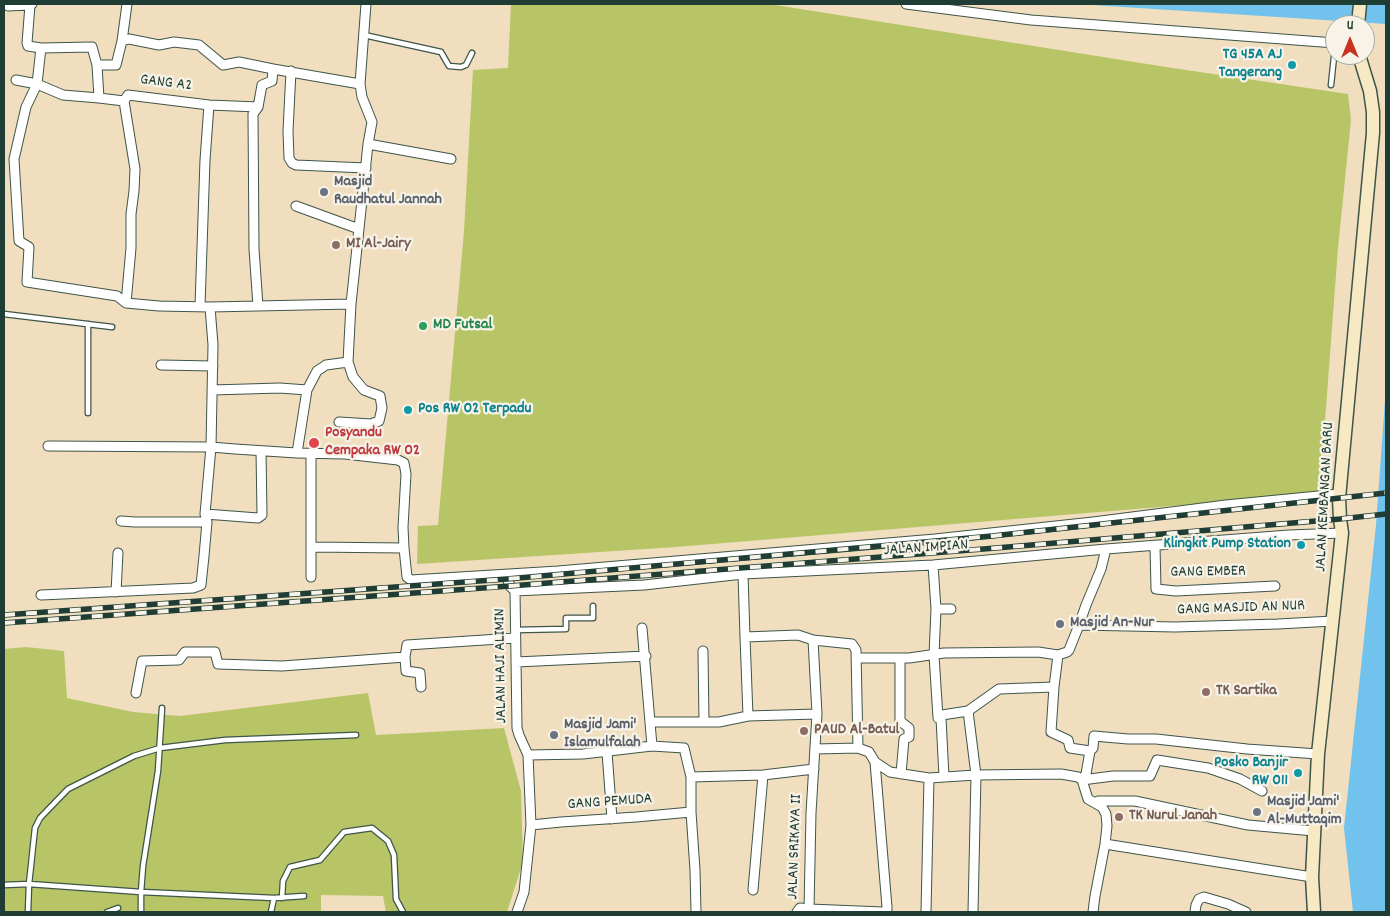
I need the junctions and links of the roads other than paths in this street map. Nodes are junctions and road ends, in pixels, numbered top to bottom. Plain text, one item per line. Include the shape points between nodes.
1 (31, 4) edge
2 (127, 4) edge
3 (366, 4) edge
4 (906, 4) edge
5 (8, 6) dead end
6 (364, 35) junction
7 (122, 41) junction
8 (1325, 44) edge
9 (41, 48) junction
10 (472, 53) dead end
11 (98, 65) junction
12 (1333, 65) edge
13 (1362, 65) edge
14 (273, 69) junction
15 (291, 71) junction
16 (16, 80) dead end
17 (37, 84) junction
18 (360, 84) junction
19 (1331, 85) dead end
20 (99, 98) junction
21 (124, 101) junction
22 (209, 105) junction
23 (258, 107) junction
24 (368, 144) junction
25 (451, 159) dead end
26 (366, 168) junction
27 (296, 206) dead end
28 (359, 229) junction
29 (126, 303) junction
30 (351, 304) junction
31 (200, 306) junction
32 (210, 306) junction
33 (258, 306) junction
34 (4, 314) edge
35 (88, 324) junction
36 (112, 327) dead end
37 (348, 362) junction
38 (161, 365) dead end
39 (213, 366) junction
40 (212, 390) junction
41 (307, 390) junction
42 (88, 413) dead end
43 (339, 422) dead end
44 (48, 446) dead end
45 (211, 447) junction
46 (261, 451) junction
47 (297, 453) junction
48 (311, 453) junction
49 (1339, 494) junction
50 (206, 518) junction
51 (121, 521) dead end
52 (1342, 532) junction
53 (1155, 546) junction
54 (311, 547) junction
55 (404, 548) junction
56 (1106, 549) junction
57 (118, 553) dead end
58 (933, 565) junction
59 (743, 574) junction
60 (506, 575) junction
61 (311, 577) dead end
62 (1275, 586) dead end
63 (116, 592) junction
64 (515, 593) junction
65 (41, 595) dead end
66 (593, 606) dead end
67 (936, 609) junction
68 (950, 609) dead end
69 (1333, 621) junction
70 (1080, 625) junction
71 (642, 628) dead end
72 (515, 634) junction
73 (745, 637) junction
74 (813, 640) junction
75 (703, 651) dead end
76 (1058, 654) junction
77 (934, 655) junction
78 (646, 656) junction
79 (405, 657) junction
80 (857, 658) junction
81 (900, 658) junction
82 (516, 662) junction
83 (421, 687) dead end
84 (1054, 687) junction
85 (136, 693) dead end
86 (162, 708) dead end
87 (968, 711) junction
88 (816, 714) junction
89 (748, 716) junction
90 (941, 718) junction
91 (651, 722) junction
92 (704, 722) junction
93 (356, 735) dead end
94 (652, 746) junction
95 (160, 748) junction
96 (858, 748) junction
97 (815, 749) junction
98 (1090, 751) junction
99 (607, 752) junction
100 (1318, 754) junction
101 (528, 755) junction
102 (875, 762) junction
103 (814, 769) junction
104 (900, 774) junction
105 (763, 775) junction
106 (976, 775) junction
107 (944, 776) junction
108 (690, 777) junction
109 (929, 778) junction
110 (1082, 780) junction
111 (1262, 792) dead end
112 (1095, 803) junction
113 (691, 812) junction
114 (612, 819) junction
115 (532, 826) junction
116 (1314, 831) junction
117 (1105, 844) junction
118 (1312, 877) junction
119 (29, 884) junction
120 (4, 885) edge
121 (753, 890) dead end
122 (141, 892) junction
123 (304, 896) dead end
124 (274, 898) junction
125 (282, 898) junction
126 (118, 908) dead end
127 (809, 909) junction
128 (888, 911) edge
129 (28, 912) edge
130 (106, 912) edge
131 (141, 912) edge
132 (271, 912) edge
133 (403, 912) edge
134 (517, 912) edge
135 (696, 912) edge
136 (797, 912) edge
137 (926, 912) edge
138 (974, 912) edge
139 (1093, 912) edge
140 (1195, 912) edge
141 (1246, 912) edge
142 (1314, 912) edge

1 - 5 street
1 - 9 street via 27,43
2 - 7 street
3 - 6 street
4 - 8 street via 1031,20
6 - 10 lane via 441,52 449,66 466,66
6 - 18 street
7 - 11 street via 116,65
7 - 14 street via 199,45 223,65 239,62
9 - 11 street via 92,47
9 - 17 street
11 - 20 street
12 - 19 lane
13 - 49 main road, JALAN KEMBANGAN BARU via 1370,91 1373,133
14 - 15 street
14 - 23 street via 272,81 262,86
15 - 18 street
15 - 26 street via 288,131 292,163
16 - 17 street, GANG A2
17 - 20 street, GANG A2 via 63,95
17 - 29 street via 26,107 14,159 19,241 29,246 27,282 117,296
18 - 24 street via 372,122
20 - 21 street, GANG A2
21 - 22 street, GANG A2 via 128,95
21 - 29 street via 135,169
22 - 23 street, GANG A2
22 - 31 street
23 - 33 street via 253,114 254,250
24 - 25 street
24 - 26 street
26 - 28 street
27 - 28 street
28 - 30 street
29 - 31 street
30 - 33 street
30 - 37 street
31 - 32 street
32 - 33 street
32 - 39 street
34 - 35 lane
35 - 36 lane
35 - 42 lane
37 - 41 street via 326,365 317,371
37 - 43 street via 353,377 364,390 380,396 382,408 379,421 372,424
38 - 39 street
39 - 40 street
40 - 41 street
40 - 45 street
41 - 47 street
44 - 45 street
45 - 46 street
45 - 50 street
46 - 47 street
46 - 50 street via 262,515 258,518
47 - 48 street
48 - 54 street
48 - 55 street via 392,459 404,463
49 - 52 main road, JALAN KEMBANGAN BARU
49 - 60 street via 935,539
50 - 51 street
50 - 63 street via 201,585
52 - 53 street, JALAN IMPIAN
52 - 69 main road, JALAN KEMBANGAN BARU
53 - 56 street, JALAN IMPIAN
53 - 62 street, GANG EMBER via 1156,589 1182,591
54 - 55 street
54 - 61 street
55 - 60 street via 409,580
56 - 58 street, JALAN IMPIAN
56 - 70 street
57 - 63 street
58 - 59 street, JALAN IMPIAN
58 - 67 street
59 - 64 street, JALAN IMPIAN via 644,585
59 - 73 street
60 - 64 street
63 - 65 street
64 - 72 street, JALAN HAJI ALIMIN
66 - 72 lane via 593,618 566,618 566,629
67 - 68 street
67 - 77 street
69 - 70 street, GANG MASJID AN NUR via 1238,626
69 - 100 main road, JALAN KEMBANGAN BARU via 1322,693
70 - 76 street via 1069,650
71 - 78 street
72 - 79 street via 407,645
72 - 82 street, JALAN HAJI ALIMIN
73 - 74 street via 798,636
73 - 89 street
74 - 80 street via 852,644
74 - 88 street, JALAN SRIKAYA II
75 - 92 street
76 - 77 street
76 - 84 street
77 - 81 street
77 - 90 street via 938,718
78 - 82 street
78 - 91 street
79 - 83 street via 406,671 420,673
79 - 85 street via 244,666 218,664 215,652 185,652 179,660 142,660
80 - 81 street
80 - 96 street
81 - 104 street via 900,721 909,728 909,737 904,739
82 - 101 street, JALAN HAJI ALIMIN via 518,728
84 - 87 street via 999,689
84 - 98 street via 1052,732 1068,740 1070,748
86 - 95 lane
87 - 90 street via 942,714
87 - 106 street
88 - 89 street
88 - 97 street, JALAN SRIKAYA II
89 - 92 street via 724,722
90 - 107 street
91 - 92 street
91 - 94 street
93 - 95 lane via 225,740
94 - 99 street
94 - 108 street via 684,748
95 - 119 lane via 134,756 68,789 40,818 35,828
95 - 122 lane
96 - 97 street
96 - 102 street via 870,752
97 - 103 street, JALAN SRIKAYA II
98 - 100 street via 1094,736
98 - 110 street
99 - 101 street
99 - 114 street
100 - 116 main road, JALAN KEMBANGAN BARU
101 - 115 street, JALAN HAJI ALIMIN
102 - 104 street via 890,772
102 - 128 street, JALAN SRIKAYA II
103 - 105 street
103 - 127 street, JALAN SRIKAYA II
104 - 109 street
105 - 108 street
105 - 121 street
106 - 107 street
106 - 110 street via 1061,774 1078,776
106 - 138 street
107 - 109 street
108 - 113 street
109 - 137 street
110 - 111 street via 1150,776 1157,760 1208,768 1240,779
110 - 112 street via 1088,799
112 - 116 street via 1135,801 1248,825
112 - 117 street via 1106,814
113 - 114 street, GANG PEMUDA
113 - 135 street
114 - 115 street, GANG PEMUDA
115 - 134 street, JALAN HAJI ALIMIN via 524,892
116 - 118 main road, JALAN KEMBANGAN BARU
117 - 118 street
117 - 139 street
118 - 142 main road, JALAN KEMBANGAN BARU
119 - 120 lane
119 - 122 lane
119 - 129 lane
122 - 124 lane
122 - 131 lane
123 - 125 lane
124 - 125 lane
124 - 132 lane
125 - 133 lane via 283,881 290,867 320,860 344,832 372,828 388,841 394,855 396,899
126 - 130 lane
127 - 128 street, JALAN SRIKAYA II
127 - 136 street via 800,908
140 - 141 street via 1199,899 1204,897

